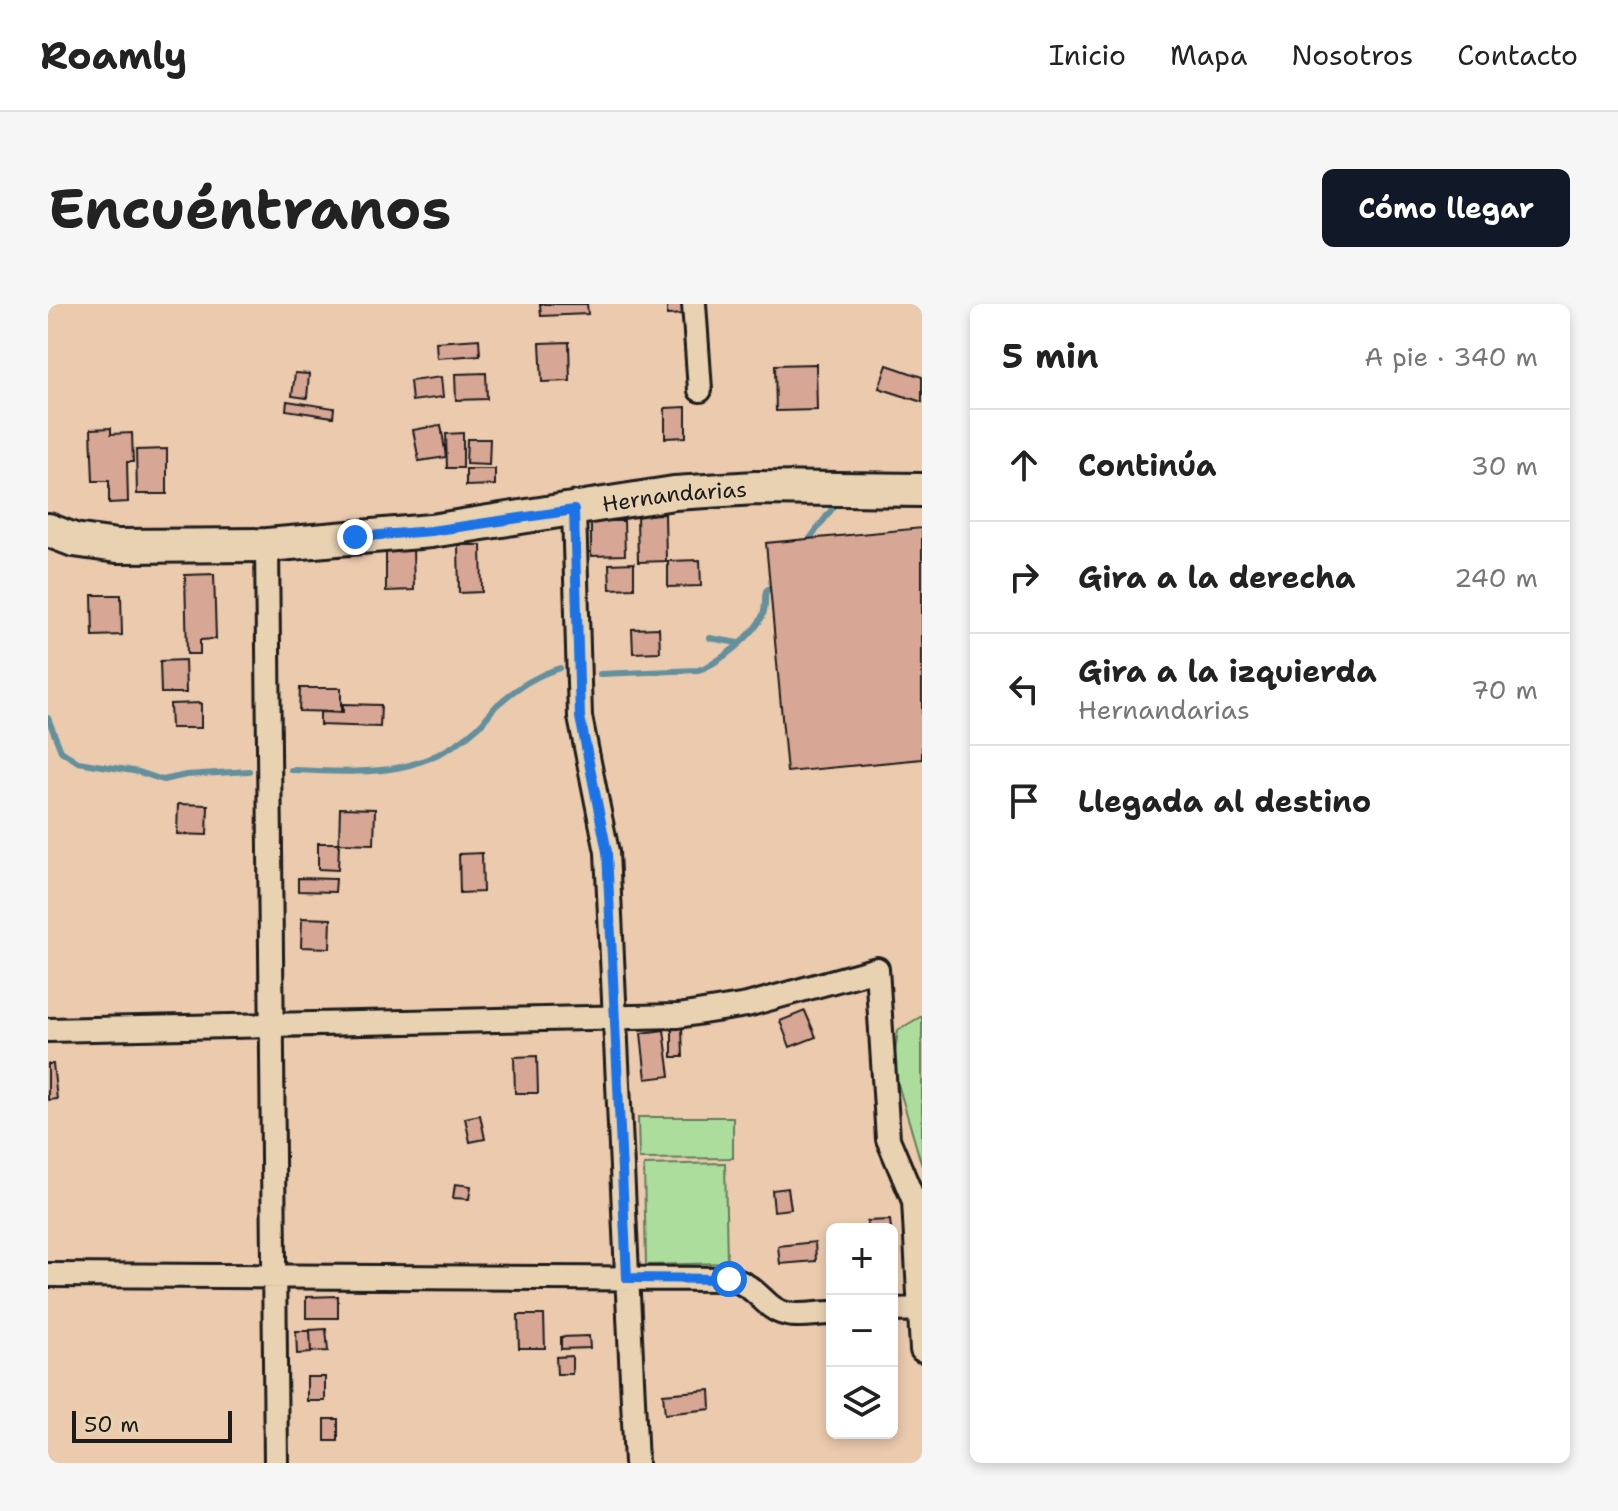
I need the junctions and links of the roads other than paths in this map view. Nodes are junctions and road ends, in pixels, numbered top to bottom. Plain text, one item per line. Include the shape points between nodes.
1 (694, 304) edge
2 (700, 390) dead end
3 (922, 490) edge
4 (574, 510) junction
5 (48, 530) edge
6 (267, 545) junction
7 (615, 1019) junction
8 (272, 1026) junction
9 (48, 1030) edge
10 (48, 1275) edge
11 (274, 1277) junction
12 (627, 1278) junction
13 (921, 1309) edge
14 (898, 1310) edge
15 (826, 1313) edge
16 (922, 1350) edge
17 (276, 1463) edge
18 (636, 1463) edge

1 - 2 street
3 - 4 street, Hernandarias via 742,488
4 - 6 street, Hernandarias via 431,531
4 - 7 street via 580,717 607,852
5 - 6 street, Hernandarias via 117,546
6 - 8 street
7 - 8 street
7 - 12 street
7 - 13 street via 714,1012 877,969 888,1139 914,1201
8 - 9 street
8 - 11 street
10 - 11 street
11 - 12 street
11 - 17 street
12 - 15 street via 729,1279 744,1282 787,1314
12 - 18 street
13 - 14 street
13 - 16 street

